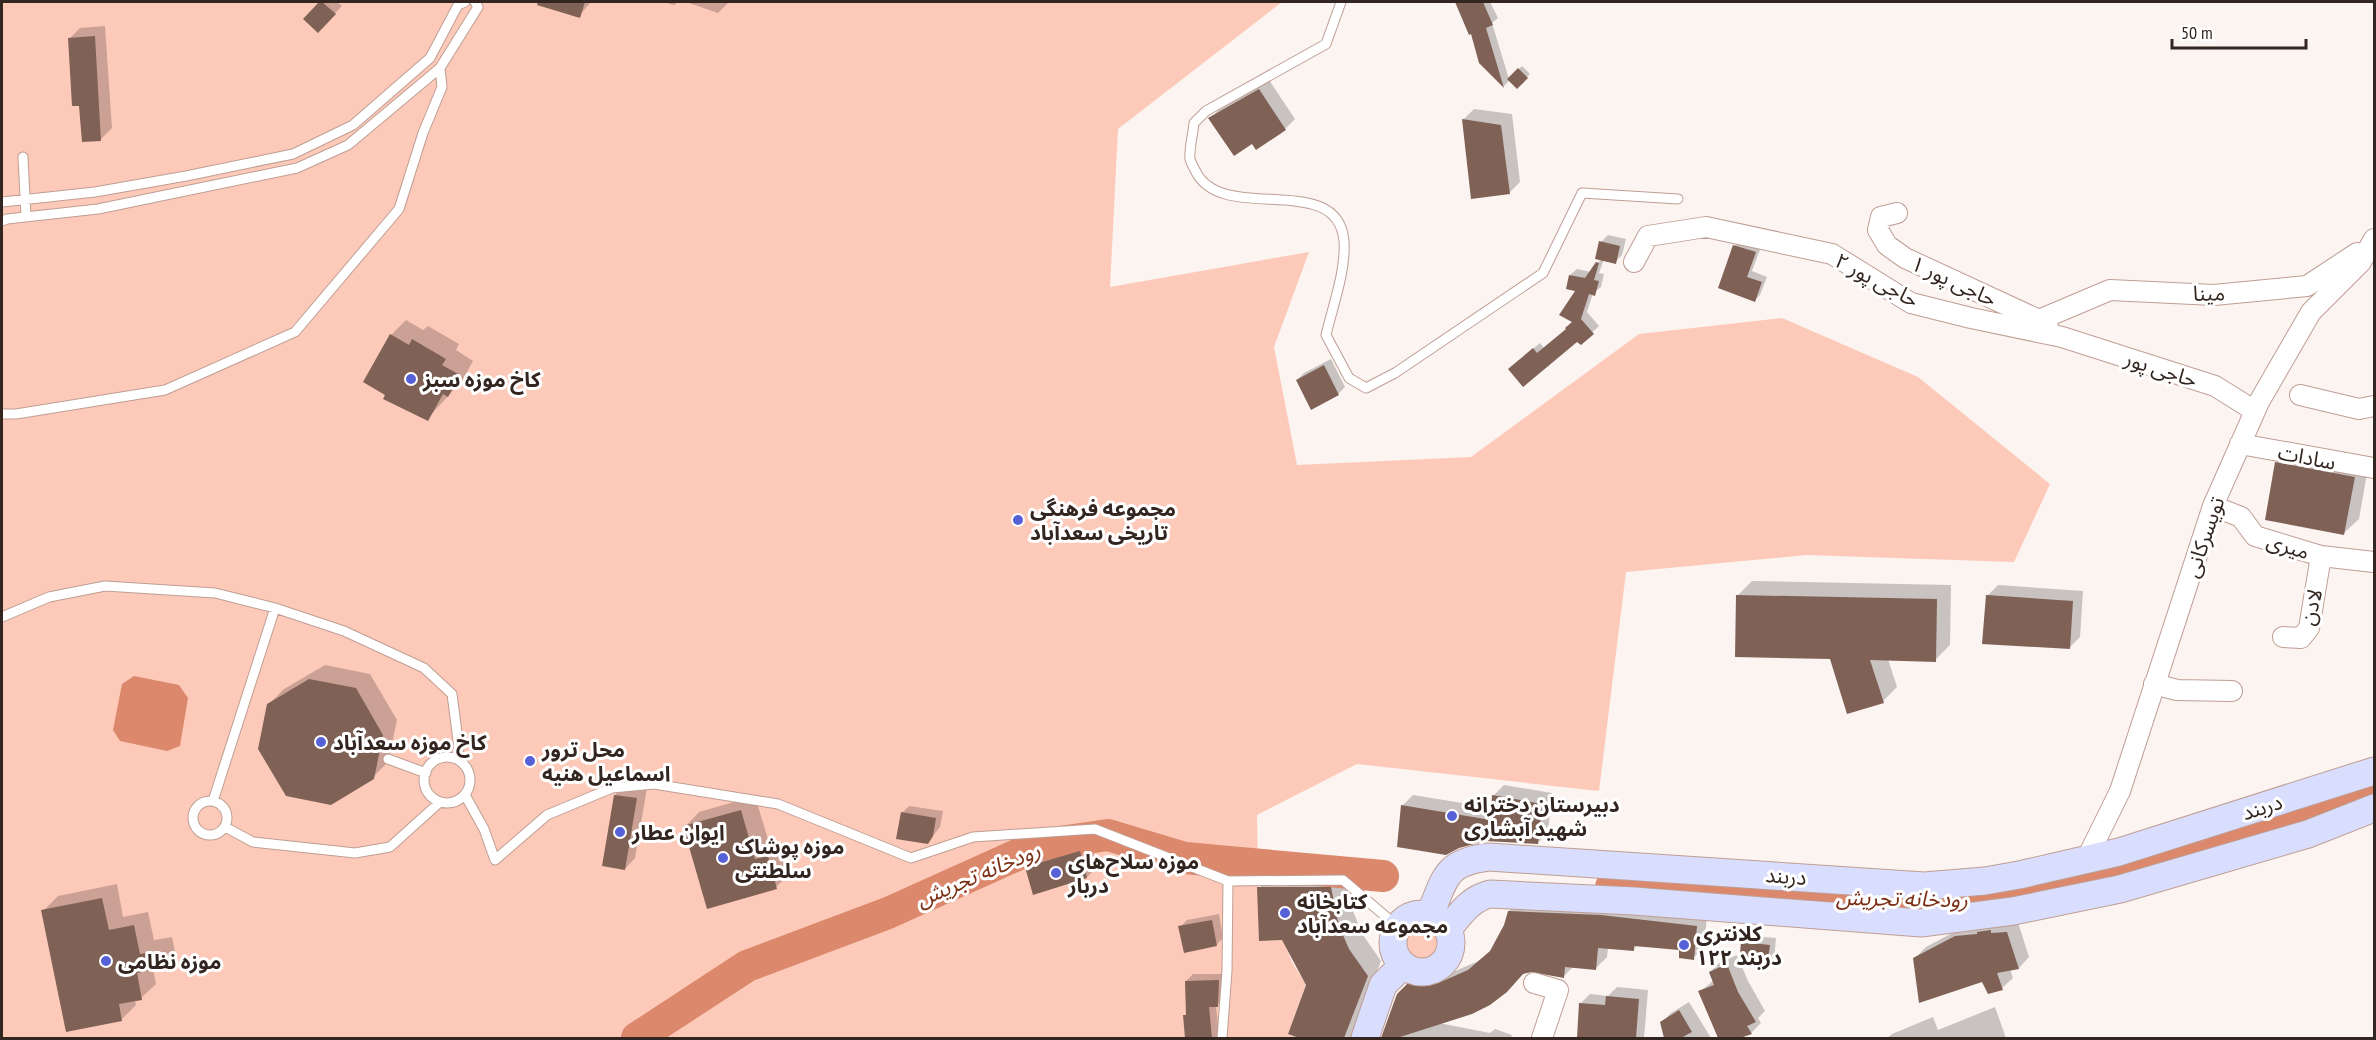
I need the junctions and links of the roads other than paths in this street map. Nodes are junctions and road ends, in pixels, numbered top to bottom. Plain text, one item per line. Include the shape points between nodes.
1 (465, 2) edge
2 (475, 2) edge
3 (1341, 2) edge
4 (440, 68) junction
5 (23, 157) dead end
6 (25, 199) junction
7 (1678, 199) dead end
8 (2, 202) edge
9 (1897, 213) dead end
10 (26, 217) junction
11 (2, 221) edge
12 (2373, 241) edge
13 (1634, 262) dead end
14 (2039, 320) junction
15 (2062, 338) junction
16 (2300, 395) dead end
17 (2374, 406) edge
18 (2255, 411) junction
19 (2, 414) edge
20 (2240, 444) junction
21 (2374, 468) edge
22 (2213, 506) junction
23 (2321, 556) junction
24 (2374, 562) edge
25 (275, 608) junction
26 (2, 617) edge
27 (2283, 637) dead end
28 (2154, 684) junction
29 (2232, 691) dead end
30 (388, 759) dead end
31 (456, 759) junction
32 (2374, 771) edge
33 (426, 773) junction
34 (465, 795) junction
35 (213, 801) junction
36 (440, 802) junction
37 (2374, 808) edge
38 (225, 827) junction
39 (2087, 858) junction
40 (2009, 876) junction
41 (1228, 881) junction
42 (1960, 883) junction
43 (2013, 911) junction
44 (1963, 917) junction
45 (1439, 922) junction
46 (1398, 927) junction
47 (1403, 965) junction
48 (1534, 983) dead end
49 (1222, 1038) edge
50 (1365, 1038) edge
51 (1542, 1038) edge

1 - 6 lane via 458,4 430,58 352,125 293,154 95,192
2 - 4 lane via 478,7
3 - 7 lane via 1326,44 1206,111 1194,123 1190,160 1200,180 1227,195 1311,203 1329,210 1340,224 1344,241 1342,268 1326,335 1348,378 1366,387 1395,374 1543,273 1582,193
4 - 10 lane via 348,145 297,168 98,209
4 - 19 lane via 442,87 399,209 295,332 165,390
5 - 6 lane
6 - 8 lane
6 - 10 lane
9 - 14 street, حاجی پور ۱ via 1881,217 1878,230 1887,245 1935,273
10 - 11 lane
12 - 14 street, مینا via 2307,286 2214,295 2110,290
12 - 18 street, تویسرکانی via 2361,262 2311,312
13 - 15 street, حاجی پور ۲ via 1648,236 1706,227 1832,254 1911,303
14 - 15 street, حاجی پور ۱
15 - 18 street, حاجی پور via 2215,386
16 - 17 street via 2359,409
18 - 20 street, تویسرکانی
20 - 21 street, سادات
20 - 22 street, تویسرکانی
22 - 23 street, میری via 2241,517 2255,536
22 - 28 street, تویسرکانی
23 - 24 street, میری
23 - 27 street, لادن via 2309,628 2301,638
25 - 26 lane via 215,593 105,586 49,597
25 - 31 lane via 344,631 424,668 452,694 459,748
25 - 35 lane
28 - 29 street via 2177,690
28 - 39 street, تویسرکانی via 2120,791
30 - 33 lane
31 - 33 lane via 434,761
31 - 34 lane via 470,774
32 - 39 main road, دربند via 2120,852
33 - 36 lane via 425,787
34 - 36 lane via 453,802
34 - 41 lane via 484,829 495,860 547,814 612,788 654,784 778,804 910,858 973,837 1095,829
35 - 38 lane via 226,811
35 - 38 lane via 197,807 195,824 207,835 217,834
36 - 38 lane via 390,846 355,853 253,842
37 - 43 main road, دربند via 2308,834 2120,889
39 - 40 main road, دربند
40 - 42 main road, دربند
40 - 43 main road via 1996,886 1995,897 2002,907
41 - 46 lane via 1343,880
41 - 49 lane
42 - 44 main road via 1971,889 1975,900 1972,911
42 - 45 main road, دربند via 1924,886 1489,857 1464,862 1447,873
43 - 44 main road, دربند
44 - 45 main road, دربند via 1921,923 1490,894
45 - 46 main road via 1412,916
45 - 47 main road via 1452,946 1444,963 1428,972
46 - 47 main road via 1393,943
47 - 50 main road via 1383,985
48 - 51 street via 1558,990

